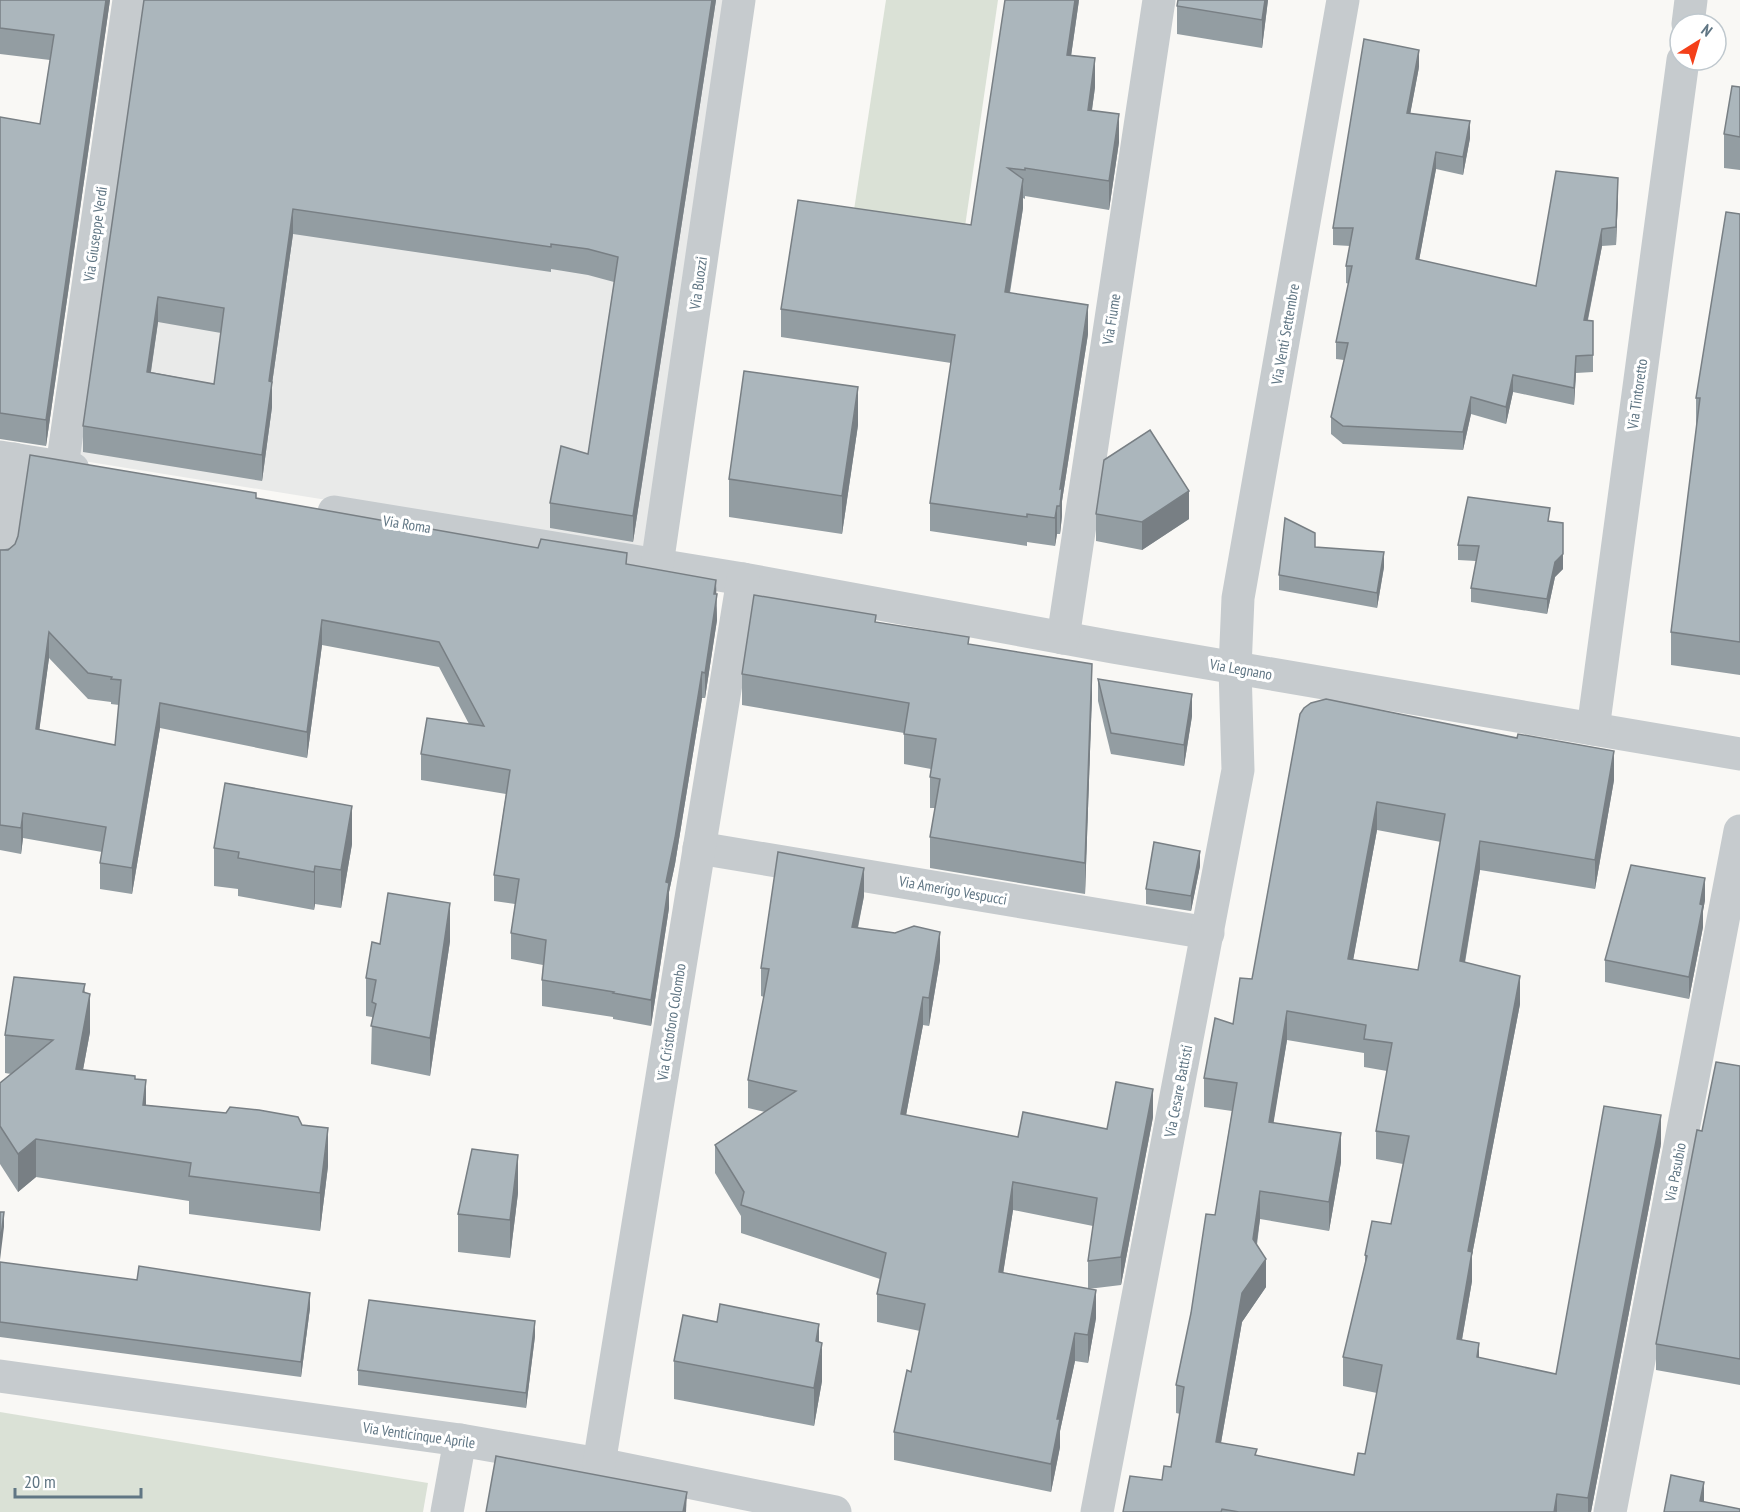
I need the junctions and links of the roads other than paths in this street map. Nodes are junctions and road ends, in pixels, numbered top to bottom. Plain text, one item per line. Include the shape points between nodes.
1 (129, 0) edge
2 (739, 0) edge
3 (1159, 0) edge
4 (1343, 0) edge
5 (1681, 72) edge
6 (7, 458) edge
7 (62, 467) junction
8 (108, 475) edge
9 (303, 507) edge
10 (0, 558) edge
11 (657, 565) junction
12 (743, 579) junction
13 (1064, 638) junction
14 (1235, 668) junction
15 (1593, 729) junction
16 (1740, 754) edge
17 (1740, 831) edge
18 (699, 848) junction
19 (1208, 933) junction
20 (0, 1376) edge
21 (460, 1440) junction
22 (599, 1464) junction
23 (447, 1512) edge
24 (835, 1512) edge
25 (1097, 1512) edge
26 (1610, 1512) edge

1 - 7 street, Via Giuseppe Verdi
2 - 11 street, Via Buozzi
3 - 13 street, Via Fiume
4 - 14 street, Via Venti Settembre via 1239,598
5 - 15 street, Via Tintoretto
6 - 7 street
6 - 10 street
7 - 8 street
9 - 11 street, Via Roma
11 - 12 street, Via Roma
12 - 13 street, Via Legnano
12 - 18 street, Via Cristoforo Colombo
13 - 14 street, Via Legnano
14 - 15 street, Via Legnano
14 - 19 street, Via Cesare Battisti via 1238,770
15 - 16 street, Via Legnano
17 - 26 street, Via Pasubio
18 - 19 street, Via Amerigo Vespucci
18 - 22 street, Via Cristoforo Colombo
19 - 25 street, Via Cesare Battisti
20 - 21 street, Via Venticinque Aprile
21 - 22 street, Via Venticinque Aprile
21 - 23 street
22 - 24 street, Via Venticinque Aprile

